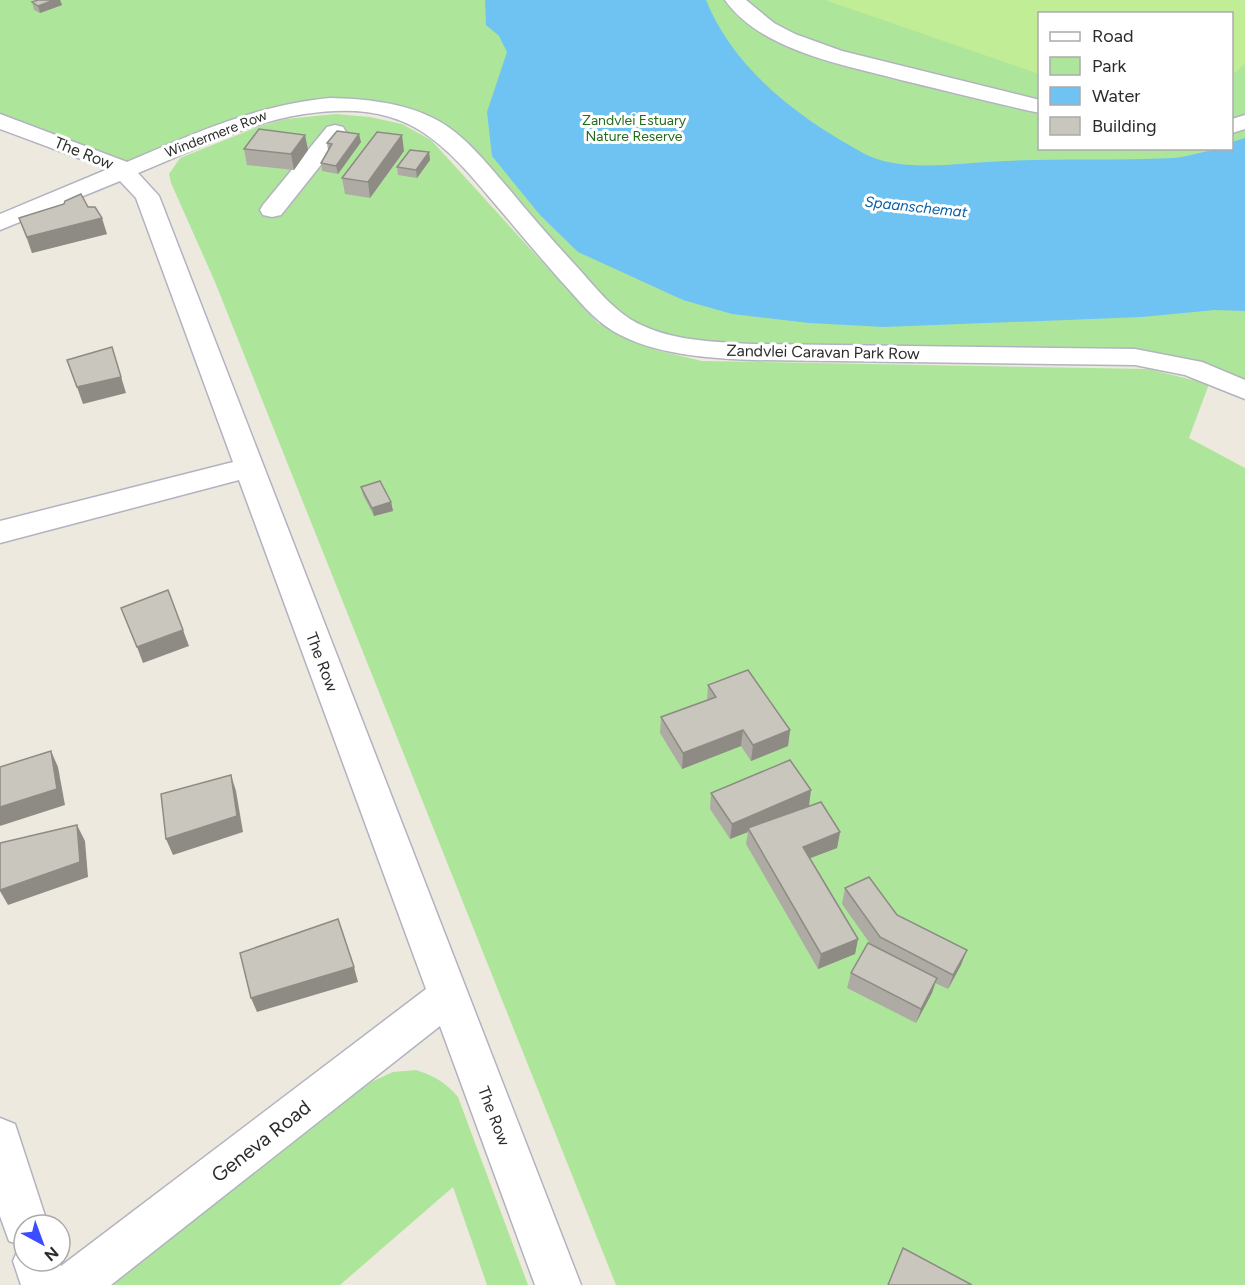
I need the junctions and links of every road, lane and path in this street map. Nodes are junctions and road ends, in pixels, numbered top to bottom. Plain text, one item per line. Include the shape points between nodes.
1 (735, 0) edge
2 (1038, 107) edge
3 (0, 121) edge
4 (335, 132) edge
5 (472, 162) joint
6 (125, 171) junction
7 (272, 210) dead end
8 (0, 223) edge
9 (1245, 390) edge
10 (249, 468) junction
11 (0, 532) edge
12 (448, 996) junction
13 (0, 1139) edge
14 (22, 1213) edge
15 (74, 1285) edge
16 (558, 1285) edge

1 - 2 street via 742,10 778,34 831,55
3 - 6 street, The Row via 116,164
4 - 7 street
5 - 6 street, Windermere Row via 445,135 424,122 366,106 331,105 271,112
5 - 9 street, Zandvlei Caravan Park Row via 606,314 659,340 709,350 754,352 1135,357 1192,368
6 - 8 street, Windermere Row
6 - 10 street, The Row via 147,196
10 - 11 street
10 - 12 street, The Row
12 - 15 street, Geneva Road
12 - 16 street, The Row
13 - 14 street

